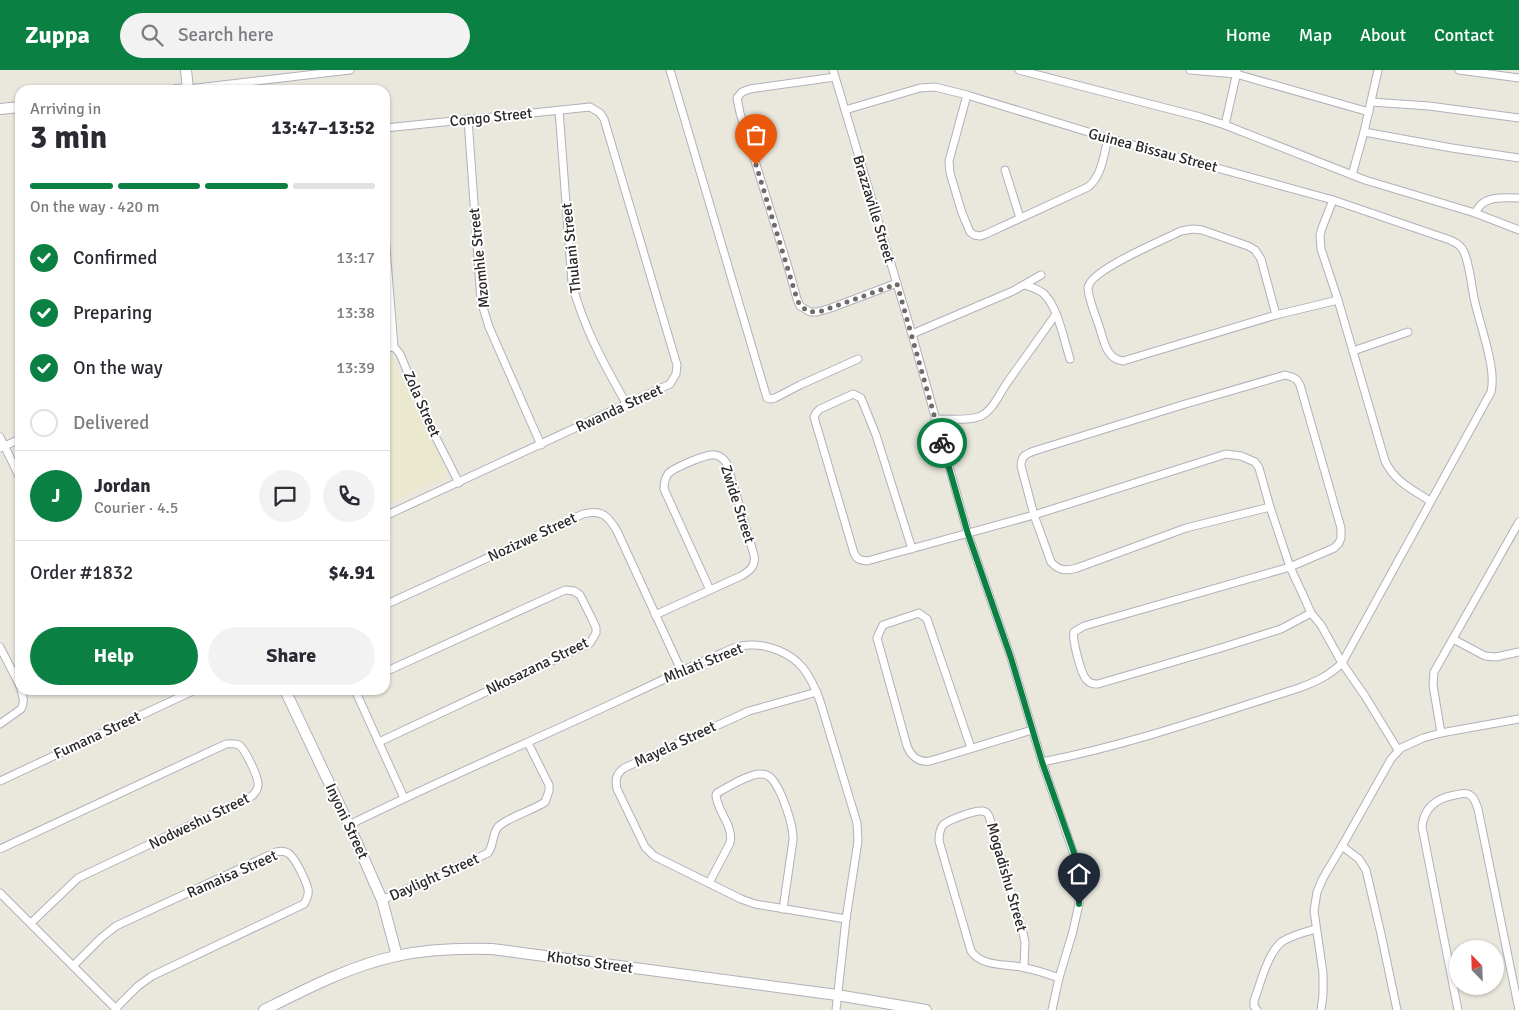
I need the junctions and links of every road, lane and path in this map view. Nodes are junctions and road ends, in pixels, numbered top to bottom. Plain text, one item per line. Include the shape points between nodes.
1 (186, 70) edge
2 (350, 70) edge
3 (670, 70) edge
4 (1019, 70) edge
5 (1190, 70) edge
6 (1378, 70) edge
7 (1459, 70) edge
8 (1236, 72) edge
9 (834, 74) edge
10 (1519, 78) edge
11 (188, 85) edge
12 (222, 85) edge
13 (967, 96) junction
14 (1372, 102) junction
15 (15, 108) edge
16 (0, 109) edge
17 (596, 109) joint
18 (559, 110) junction
19 (845, 110) junction
20 (1369, 112) junction
21 (1519, 118) edge
22 (468, 120) junction
23 (1225, 125) junction
24 (390, 128) edge
25 (1364, 132) junction
26 (1108, 138) junction
27 (1519, 158) edge
28 (1005, 170) dead end
29 (1352, 175) junction
30 (1519, 198) edge
31 (1333, 200) junction
32 (1475, 213) junction
33 (1020, 218) junction
34 (1519, 230) edge
35 (1041, 274) dead end
36 (897, 284) junction
37 (1025, 285) junction
38 (390, 297) edge
39 (1338, 300) junction
40 (1056, 314) junction
41 (1276, 315) junction
42 (1408, 332) dead end
43 (912, 334) junction
44 (390, 347) edge
45 (394, 347) junction
46 (1353, 351) junction
47 (858, 359) dead end
48 (1070, 359) dead end
49 (627, 405) junction
50 (935, 419) junction
51 (0, 436) edge
52 (15, 441) edge
53 (540, 445) junction
54 (2, 447) edge
55 (15, 469) edge
56 (459, 482) junction
57 (1430, 501) junction
58 (1270, 507) junction
59 (390, 514) edge
60 (1034, 515) junction
61 (1519, 522) edge
62 (968, 534) junction
63 (912, 549) junction
64 (1290, 567) junction
65 (710, 590) junction
66 (390, 603) edge
67 (1311, 612) junction
68 (655, 615) junction
69 (1453, 639) junction
70 (0, 648) edge
71 (1519, 652) edge
72 (1342, 663) junction
73 (390, 670) edge
74 (681, 670) junction
75 (15, 676) edge
76 (817, 692) junction
77 (23, 695) edge
78 (184, 695) edge
79 (287, 695) edge
80 (357, 695) edge
81 (1519, 718) edge
82 (0, 724) edge
83 (1032, 730) junction
84 (1442, 733) junction
85 (379, 742) junction
86 (528, 743) junction
87 (971, 748) junction
88 (1398, 750) junction
89 (1042, 762) junction
90 (0, 781) edge
91 (404, 798) junction
92 (349, 825) junction
93 (1342, 846) junction
94 (0, 849) edge
95 (709, 883) junction
96 (0, 893) edge
97 (382, 900) junction
98 (783, 909) junction
99 (846, 919) junction
100 (31, 923) junction
101 (1316, 929) junction
102 (396, 956) junction
103 (74, 965) junction
104 (1024, 967) junction
105 (1059, 978) junction
106 (837, 996) junction
107 (117, 1009) edge
108 (264, 1010) edge
109 (836, 1010) edge
110 (926, 1010) edge
111 (1052, 1010) edge
112 (1257, 1010) edge
113 (1321, 1010) edge
114 (1397, 1010) edge
115 (1458, 1010) edge
116 (1519, 1010) edge

1 - 11 street
2 - 12 street
3 - 47 street via 767,398 775,398
4 - 23 street
5 - 8 street
6 - 14 street
7 - 10 street
8 - 20 street
8 - 23 street
9 - 19 street, Brazzaville Street
9 - 36 street via 742,92 737,98 740,113 800,306 817,312
13 - 19 street, Guinea Bissau Street via 935,87 920,88
13 - 26 street, Guinea Bissau Street
13 - 33 street via 949,161 970,232 980,236
14 - 20 street
14 - 21 street
15 - 16 street
17 - 18 street, Congo Street
17 - 49 street, Rwanda Street via 604,119 677,366 670,384
18 - 22 street, Congo Street
18 - 49 street, Thulani Street via 572,283 597,350
19 - 36 street, Brazzaville Street
20 - 25 street
22 - 24 street, Congo Street
22 - 53 street, Mzomhle Street via 481,301 488,327
23 - 29 street
25 - 27 street
25 - 29 street
26 - 31 street, Guinea Bissau Street
26 - 33 street via 1093,183
28 - 33 street
29 - 32 street
30 - 32 street via 1489,200
31 - 39 street via 1320,241
31 - 57 street, Guinea Bissau Street via 1450,240 1459,244 1465,255 1493,386
32 - 34 street
35 - 37 street
36 - 43 street, Brazzaville Street
37 - 40 street via 1045,294
37 - 43 street
38 - 45 street, Zola Street
39 - 41 street
39 - 46 street
40 - 48 street
40 - 50 street via 982,416
41 - 41 street via 1123,362 1116,360 1106,348 1088,289 1092,279 1105,269 1193,228 1254,250 1261,259
42 - 46 street
43 - 50 street, Brazzaville Street
44 - 45 street
45 - 56 street, Zola Street
46 - 57 street via 1385,461 1398,480
49 - 53 street, Rwanda Street
50 - 62 street, Brazzaville Street
51 - 54 street
52 - 54 street
53 - 56 street, Rwanda Street
54 - 55 street
56 - 59 street, Rwanda Street
57 - 72 street
58 - 60 street via 1255,462 1226,454
58 - 60 street via 1186,528 1064,571 1051,562
58 - 64 street
60 - 62 street
60 - 64 street via 1021,466 1026,454 1288,376 1300,385 1341,534 1334,548
61 - 69 street
62 - 63 street
62 - 83 street, Brazzaville Street
63 - 63 street via 867,561 856,558 814,417 820,408 853,394 861,398
64 - 67 street
64 - 67 street via 1080,627 1074,632 1073,640 1085,678 1092,683 1102,683 1281,629
65 - 65 street, Zwide Street via 747,573 755,561 727,464 721,457 711,454 671,471 664,489
65 - 68 street, Zwide Street
66 - 68 street, Nozizwe Street via 583,514 596,512 609,518 617,531
67 - 72 street
68 - 74 street, Nozizwe Street
69 - 71 street via 1485,656
69 - 84 street via 1432,681
70 - 75 street
72 - 88 street
72 - 89 street via 1323,678 1298,688 1129,741
73 - 85 street, Nkosazana Street via 565,590 580,595 596,628 590,643
74 - 76 street, Mhlati Street via 738,646 758,645 789,656 803,668
74 - 86 street, Mhlati Street
76 - 95 street, Mayela Street via 750,711 624,768 617,775 616,784 645,847 654,856
76 - 99 street, Mhlati Street via 857,822 858,841
77 - 82 street via 21,709
78 - 90 street, Fumana Street
79 - 92 street, Inyoni Street
80 - 85 street
81 - 84 street
83 - 87 street
83 - 89 street, Brazzaville Street
84 - 88 street via 1411,742
85 - 91 street
86 - 91 street, Mhlati Street
86 - 97 street, Daylight Street via 548,786 545,802 498,826 490,850 484,855
87 - 87 street via 926,761 911,754 877,638 883,625 919,613 927,619
88 - 93 street
89 - 105 street, Brazzaville Street via 1078,866 1079,904
91 - 92 street, Mhlati Street
92 - 97 street, Inyoni Street
93 - 101 street via 1319,885 1314,911
93 - 114 street via 1359,859 1366,870
94 - 100 street, Nodweshu Street via 226,744 243,749 256,776 258,787 252,796 78,878
95 - 98 street, Mayela Street via 747,901
95 - 98 street via 731,838 730,828 717,802 717,793 754,775 770,776 785,803 793,830
96 - 100 street
97 - 102 street, Inyoni Street
98 - 99 street, Mayela Street
99 - 106 street, Mhlati Street
100 - 103 street
101 - 112 street via 1287,939 1276,948 1254,1001
101 - 113 street via 1323,973
102 - 106 street, Khotso Street via 452,948 492,948
102 - 108 street, Khotso Street via 358,968
103 - 107 street
103 - 107 street, Ramaisa Street via 116,926 276,852 292,856 308,889 304,904 152,976
104 - 104 street, Mogadishu Street via 982,960 970,950 939,841 942,828 948,822 974,811 983,811 989,816 1023,932
104 - 105 street, Mogadishu Street
105 - 111 street, Brazzaville Street
106 - 109 street, Mhlati Street
106 - 110 street, Khotso Street
115 - 116 street via 1422,819 1432,804 1446,796 1462,793 1472,796 1478,809

